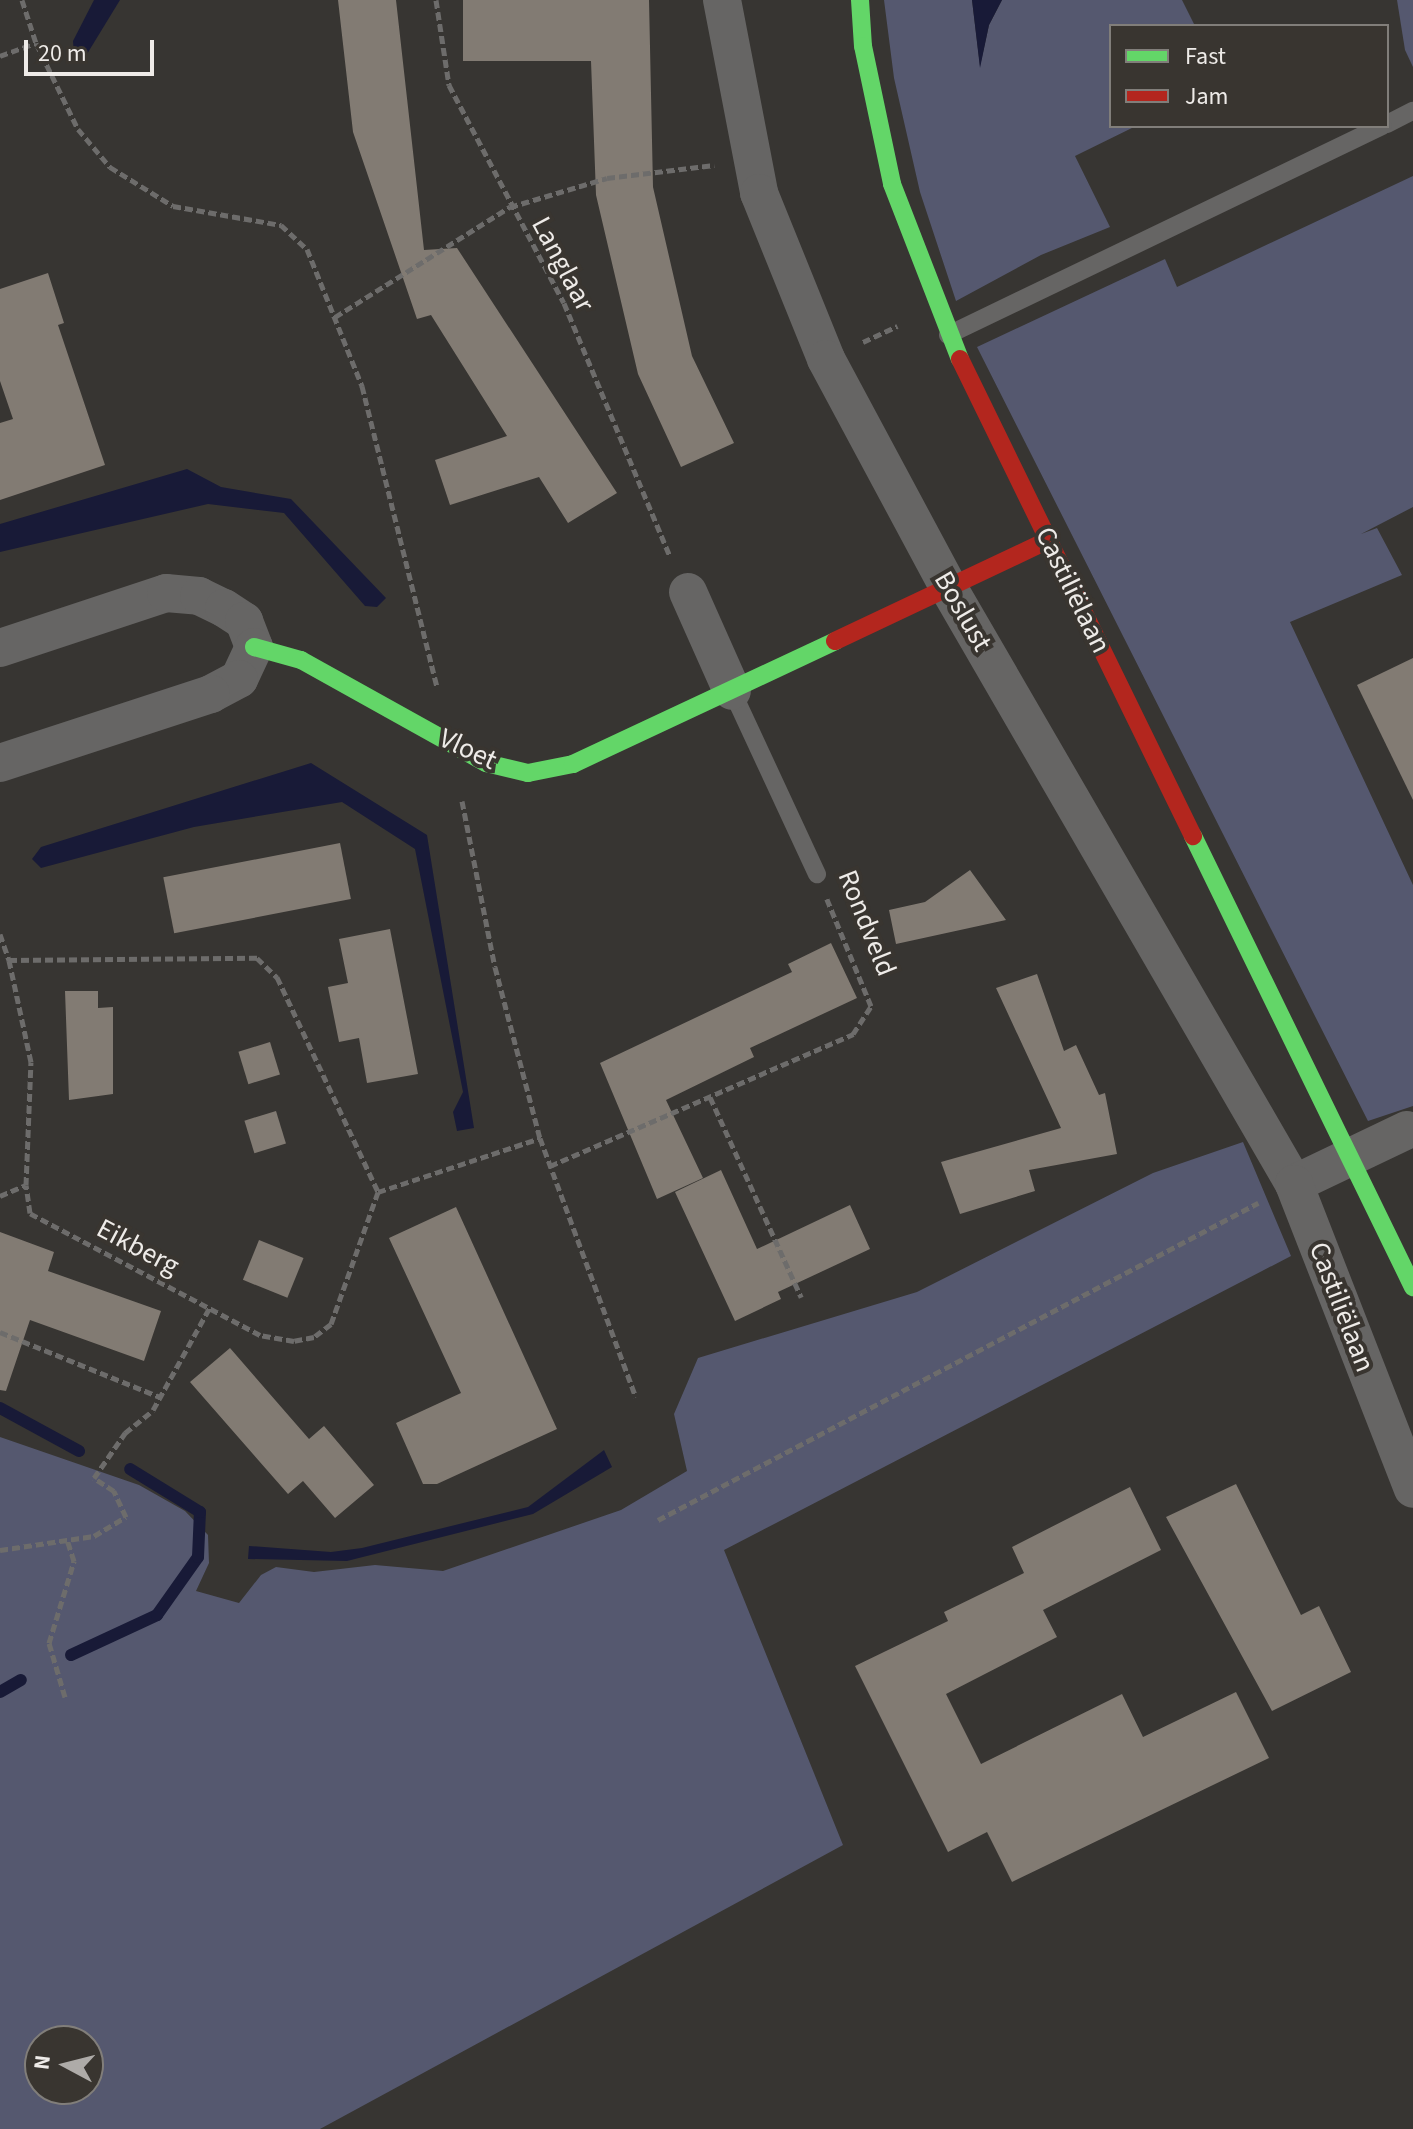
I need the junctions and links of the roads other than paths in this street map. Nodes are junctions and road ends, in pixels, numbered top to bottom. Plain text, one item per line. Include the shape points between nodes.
1 (722, 0) edge
2 (860, 0) edge
3 (1413, 111) edge
4 (1389, 123) edge
5 (1379, 128) edge
6 (948, 335) junction
7 (1049, 540) junction
8 (948, 587) junction
9 (688, 592) dead end
10 (254, 647) junction
11 (0, 648) edge
12 (732, 691) junction
13 (0, 763) edge
14 (817, 874) road end
15 (1410, 1129) edge
16 (1351, 1158) junction
17 (1294, 1184) junction
18 (1413, 1287) edge
19 (1413, 1489) edge

1 - 8 street, Boslust via 759,193 826,359
2 - 6 street, Castiliëlaan via 863,46 892,184
3 - 4 lane
5 - 6 lane
6 - 7 street, Castiliëlaan
7 - 8 street, Vloet
7 - 16 street, Castiliëlaan
8 - 12 street, Vloet
8 - 17 street, Boslust
9 - 12 street
10 - 11 street via 244,621 224,608 199,596 166,593
10 - 12 street, Vloet via 301,660 486,763 528,773 573,764
10 - 13 street via 239,679 211,694
12 - 14 lane, Rondveld
15 - 16 street
16 - 17 street
16 - 18 street, Castiliëlaan
17 - 19 street, Castiliëlaan

